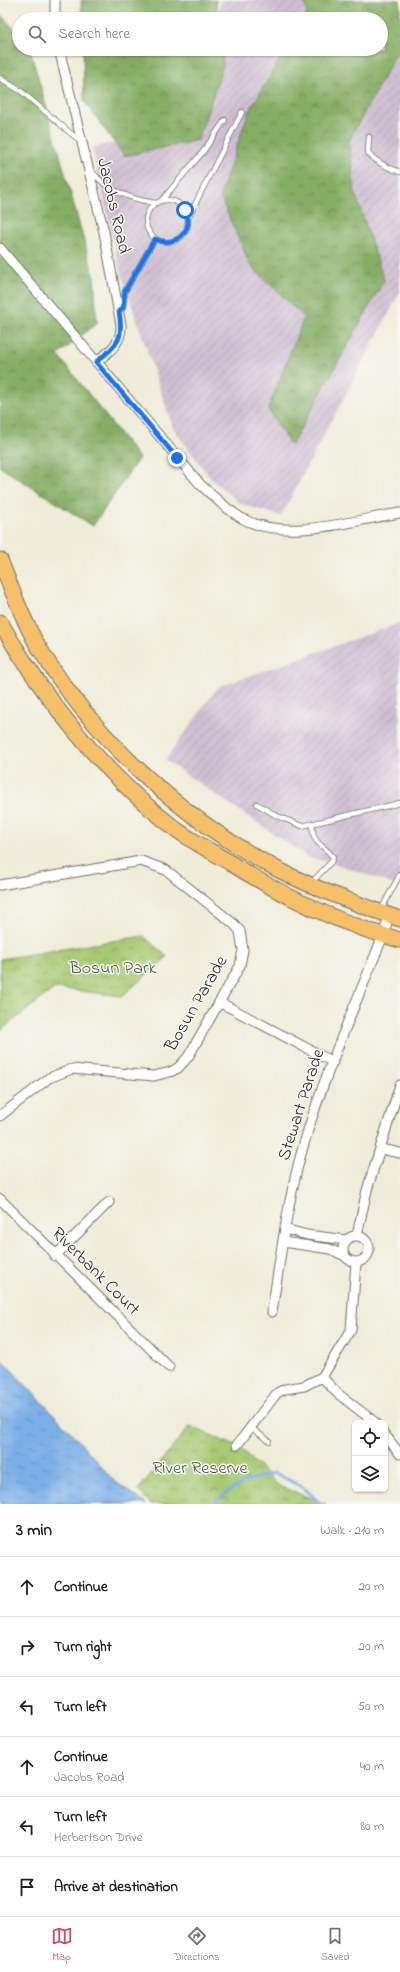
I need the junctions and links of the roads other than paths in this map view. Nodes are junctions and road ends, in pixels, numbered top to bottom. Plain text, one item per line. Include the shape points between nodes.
1 (55, 0) edge
2 (55, 12) edge
3 (61, 56) edge
4 (0, 78) edge
5 (242, 112) dead end
6 (225, 120) dead end
7 (369, 137) dead end
8 (82, 142) junction
9 (89, 169) junction
10 (400, 172) edge
11 (161, 201) junction
12 (156, 203) junction
13 (188, 218) junction
14 (155, 239) junction
15 (0, 248) edge
16 (119, 311) junction
17 (96, 362) junction
18 (400, 513) edge
19 (0, 560) edge
20 (0, 622) edge
21 (400, 803) edge
22 (257, 804) dead end
23 (312, 824) junction
24 (400, 874) edge
25 (310, 884) junction
26 (0, 885) edge
27 (390, 916) edge
28 (383, 936) junction
29 (400, 940) edge
30 (219, 1002) junction
31 (332, 1062) junction
32 (400, 1085) edge
33 (0, 1116) edge
34 (381, 1149) junction
35 (400, 1153) edge
36 (0, 1199) edge
37 (109, 1202) dead end
38 (285, 1229) junction
39 (357, 1235) junction
40 (346, 1240) junction
41 (283, 1242) junction
42 (56, 1256) junction
43 (345, 1256) junction
44 (356, 1262) junction
45 (272, 1312) dead end
46 (169, 1367) dead end
47 (322, 1377) junction
48 (372, 1420) edge
49 (250, 1427) junction
50 (388, 1439) edge
51 (269, 1441) dead end
52 (237, 1445) dead end
53 (400, 1454) edge

1 - 2 street
3 - 8 street, Jacobs Road
4 - 8 lane via 22,92
5 - 13 lane
6 - 11 lane via 202,153
7 - 10 lane via 368,153 372,158
8 - 9 street, Jacobs Road
9 - 12 lane via 99,180 124,194
9 - 16 street, Jacobs Road
11 - 12 lane
11 - 13 lane via 179,203
12 - 14 lane via 149,209 146,221 149,233
13 - 14 lane via 186,230 178,239 167,242
14 - 16 lane via 125,291 123,308
15 - 17 street
16 - 17 street, Jacobs Road via 122,330 120,337
17 - 18 street via 200,484 244,519 268,528 298,529
19 - 25 main road via 19,608 38,646 81,707 127,757 158,787 226,839 278,870
20 - 28 main road via 20,657 76,734 129,789 174,827 280,892 322,913
21 - 23 lane
22 - 23 lane via 298,825
23 - 25 lane via 313,835 318,844 333,857
24 - 27 lane
25 - 27 main road
26 - 30 street, Bosun Parade via 141,861 166,870 240,931 243,943 240,966
27 - 28 street, Stewart Parade
28 - 29 main road
28 - 31 street, Stewart Parade
30 - 31 street
30 - 33 street, Bosun Parade via 188,1057 170,1072 154,1076 72,1069 49,1078
31 - 38 street, Stewart Parade via 301,1155
32 - 34 street
34 - 35 street
34 - 39 street via 367,1190
36 - 42 street, Riverbank Court
37 - 42 street
38 - 40 street via 307,1235
38 - 41 street, Stewart Parade
39 - 40 street
39 - 44 street via 365,1238 370,1250 364,1260
40 - 43 street via 343,1248
41 - 43 street via 330,1249
41 - 45 street, Stewart Parade
42 - 46 street, Riverbank Court
43 - 44 street via 348,1260
44 - 47 street via 351,1330
47 - 48 street via 337,1393
47 - 49 street via 304,1386 277,1393
49 - 51 lane
49 - 52 street
50 - 53 street

